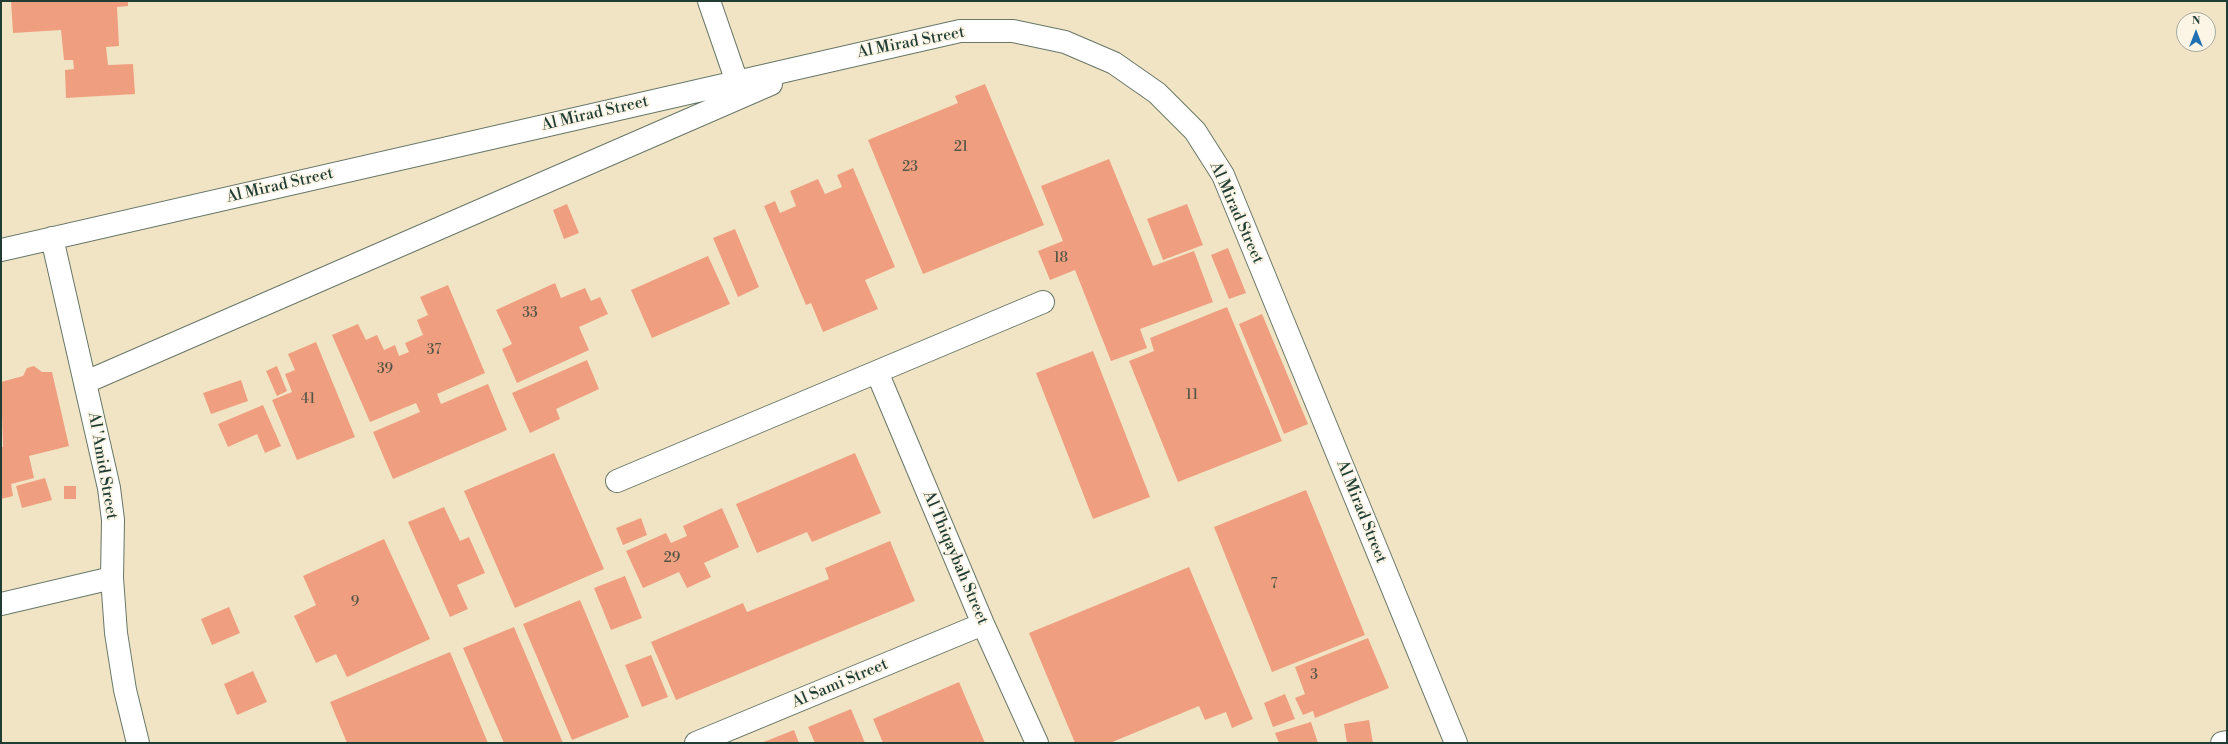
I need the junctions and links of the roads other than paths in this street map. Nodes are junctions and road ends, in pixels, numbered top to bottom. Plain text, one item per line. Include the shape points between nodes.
1 (709, 1) edge
2 (823, 62) junction
3 (737, 82) junction
4 (52, 238) junction
5 (1, 250) edge
6 (1042, 302) dead end
7 (877, 372) junction
8 (86, 382) junction
9 (617, 481) dead end
10 (112, 578) junction
11 (1, 604) edge
12 (983, 624) junction
13 (2227, 742) edge
14 (138, 743) edge
15 (696, 743) edge
16 (1037, 743) edge
17 (1456, 743) edge
18 (2222, 743) edge

1 - 3 street
2 - 3 street, Al Mirad Street
2 - 8 street
2 - 17 street, Al Mirad Street via 960,31 1013,31 1065,42 1114,63 1157,93 1195,131 1223,175
3 - 4 street, Al Mirad Street
4 - 5 street, Al Mirad Street
4 - 8 street, Al 'Amid Street
6 - 7 street
7 - 9 street
7 - 12 street, Al Thiqaybah Street
8 - 10 street, Al 'Amid Street via 109,488 113,520
10 - 11 street
10 - 14 street, Al 'Amid Street via 116,634
12 - 15 street, Al Sami Street
12 - 16 street, Al Thiqaybah Street
13 - 18 street

